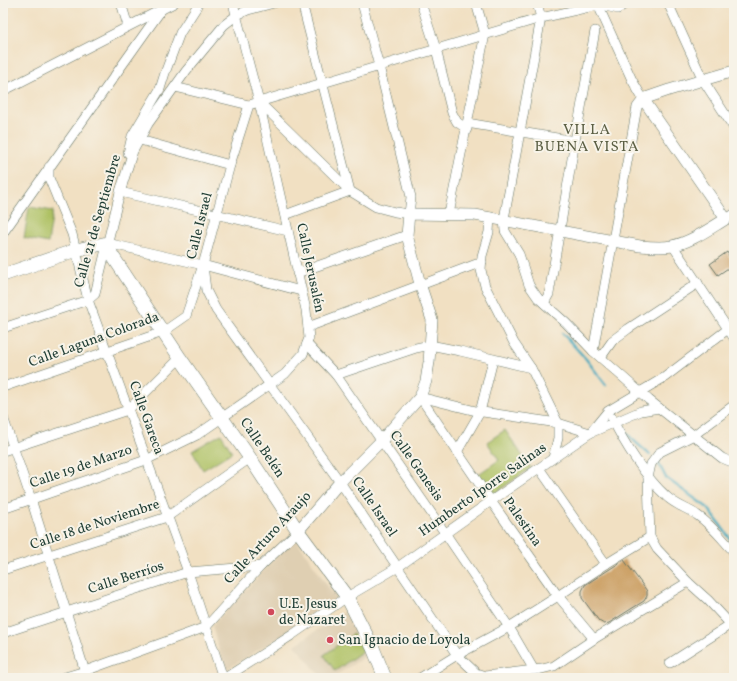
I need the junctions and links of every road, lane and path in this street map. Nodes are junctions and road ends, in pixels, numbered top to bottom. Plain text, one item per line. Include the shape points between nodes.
1 (122, 3) edge
2 (174, 3) edge
3 (198, 3) edge
4 (234, 3) edge
5 (274, 3) edge
6 (302, 3) edge
7 (362, 3) edge
8 (421, 3) edge
9 (476, 3) edge
10 (538, 3) edge
11 (626, 3) edge
12 (668, 3) edge
13 (598, 4) edge
14 (162, 9) junction
15 (237, 15) junction
16 (541, 18) junction
17 (128, 26) junction
18 (595, 30) dead end
19 (486, 34) junction
20 (436, 49) junction
21 (379, 66) junction
22 (734, 71) edge
23 (703, 80) junction
24 (322, 83) junction
25 (175, 87) junction
26 (3, 91) edge
27 (643, 100) junction
28 (260, 102) junction
29 (249, 105) junction
30 (467, 126) junction
31 (734, 128) edge
32 (521, 132) junction
33 (140, 140) junction
34 (575, 141) junction
35 (230, 164) junction
36 (49, 167) junction
37 (350, 191) junction
38 (120, 192) junction
39 (216, 214) junction
40 (410, 214) junction
41 (449, 214) junction
42 (285, 215) junction
43 (490, 217) junction
44 (730, 217) edge
45 (504, 219) junction
46 (560, 230) junction
47 (288, 231) junction
48 (3, 233) edge
49 (407, 235) junction
50 (613, 241) junction
51 (108, 243) junction
52 (673, 246) junction
53 (76, 250) junction
54 (482, 262) junction
55 (203, 265) junction
56 (297, 273) junction
57 (3, 275) edge
58 (698, 283) junction
59 (420, 284) junction
60 (301, 291) junction
61 (88, 300) junction
62 (544, 303) junction
63 (308, 326) junction
64 (3, 328) edge
65 (728, 329) junction
66 (163, 332) junction
67 (734, 338) edge
68 (307, 344) junction
69 (430, 345) junction
70 (106, 352) junction
71 (597, 354) junction
72 (180, 358) junction
73 (493, 360) junction
74 (531, 368) junction
75 (336, 375) junction
76 (270, 385) junction
77 (3, 387) edge
78 (641, 392) junction
79 (420, 397) junction
80 (734, 405) edge
81 (659, 408) junction
82 (128, 410) junction
83 (608, 411) junction
84 (480, 412) junction
85 (3, 417) edge
86 (222, 418) junction
87 (614, 422) junction
88 (558, 423) junction
89 (590, 433) junction
90 (694, 435) junction
91 (381, 441) junction
92 (13, 448) junction
93 (3, 451) edge
94 (457, 452) junction
95 (250, 458) junction
96 (553, 458) junction
97 (146, 460) junction
98 (734, 463) edge
99 (539, 468) junction
100 (649, 476) junction
101 (340, 482) junction
102 (31, 499) junction
103 (491, 501) junction
104 (3, 509) edge
105 (167, 517) junction
106 (298, 531) junction
107 (445, 533) junction
108 (650, 537) junction
109 (734, 552) edge
110 (48, 554) junction
111 (606, 564) junction
112 (261, 566) junction
113 (398, 567) junction
114 (3, 570) edge
115 (188, 572) junction
116 (688, 582) junction
117 (558, 596) junction
118 (347, 597) junction
119 (67, 612) junction
120 (732, 626) edge
121 (206, 627) junction
122 (509, 627) junction
123 (3, 633) edge
124 (594, 639) junction
125 (457, 655) junction
126 (670, 663) dead end
127 (534, 670) junction
128 (86, 674) edge
129 (384, 676) edge
130 (62, 678) edge
131 (224, 678) edge
132 (420, 678) edge

1 - 17 street
2 - 14 street
3 - 38 street via 180,33 160,89 132,136
4 - 15 street, Calle Jerusalén
5 - 15 street, Calle 21 de Septiembre
6 - 24 street
7 - 21 street
8 - 20 street
9 - 19 street
10 - 16 street
11 - 13 street via 618,9
12 - 23 street
13 - 16 street
13 - 27 street
14 - 17 street
14 - 36 street
15 - 25 street, Calle 21 de Septiembre via 224,25
15 - 28 street, Calle Jerusalén
16 - 19 street
16 - 32 street
17 - 26 street
18 - 34 street
19 - 20 street
19 - 30 street
20 - 21 street
20 - 30 street via 452,113 457,122
21 - 24 street
21 - 40 street via 410,197
22 - 23 street
23 - 27 street
23 - 31 street
24 - 28 street
24 - 37 street
25 - 29 street
25 - 33 street, Calle 21 de Septiembre via 148,124
27 - 44 street
27 - 50 street via 637,107
28 - 29 street
28 - 37 street
28 - 42 street, Calle Jerusalén
29 - 35 street, Calle Israel
30 - 32 street
30 - 41 street
32 - 34 street
32 - 45 street
33 - 35 street
33 - 38 street, Calle 21 de Septiembre via 133,151
34 - 46 street
35 - 39 street, Calle Israel
36 - 48 street
36 - 53 street, Calle Gareca via 49,178
37 - 40 street via 376,207
37 - 42 street
38 - 39 street
38 - 51 street, Calle 21 de Septiembre
39 - 47 street
39 - 55 street, Calle Israel
40 - 41 street
40 - 49 street
41 - 43 street
42 - 47 street, Calle Jerusalén
43 - 45 street
43 - 54 street
44 - 52 street
45 - 46 street
45 - 62 street via 505,230 519,254 529,285
46 - 50 street
46 - 62 street via 550,294
47 - 56 street, Calle Jerusalén
49 - 56 street
49 - 59 street, Calle Arturo Araujo
50 - 52 street via 640,246
50 - 71 street
51 - 53 main road
51 - 55 street
51 - 61 street, Calle 21 de Septiembre via 95,294
51 - 66 main road, Calle Belén via 112,255
52 - 58 street
53 - 57 main road
53 - 61 street, Calle Gareca
54 - 59 street
54 - 74 street via 485,286 514,343
55 - 60 street
55 - 66 street, Calle Laguna Colorada via 186,316
55 - 76 street, Calle Israel via 206,290 216,310
56 - 60 street, Calle Jerusalén
58 - 65 street
58 - 71 street via 628,329
59 - 63 street
59 - 69 street, Calle Arturo Araujo via 432,320
60 - 63 street, Calle Jerusalén
61 - 64 street, Calle 21 de Septiembre
61 - 70 street, Calle Gareca
62 - 71 street
63 - 68 street, Calle Jerusalén
65 - 67 street
65 - 78 street, Humberto Iporre Salinas
66 - 70 street, Calle Laguna Colorada
66 - 72 main road, Calle Belén
68 - 75 street, Calle Genesis
68 - 76 street, Calle Jerusalén via 303,354 285,374
69 - 73 street
69 - 75 street
69 - 79 street, Calle Arturo Araujo via 426,381
70 - 77 street, Calle Laguna Colorada
70 - 82 street, Calle Gareca
71 - 78 street
72 - 82 street
72 - 86 main road, Calle Belén
73 - 74 street
73 - 84 street
74 - 88 street
75 - 91 street, Calle Genesis
76 - 86 street, Calle Jerusalén
76 - 101 street, Calle Israel
78 - 81 street
78 - 83 street, Humberto Iporre Salinas
79 - 84 street
79 - 91 street, Calle Arturo Araujo
79 - 94 street, Palestina
80 - 90 street
81 - 87 street via 641,411
81 - 90 street
82 - 92 street
82 - 97 street, Calle Gareca
83 - 87 street
83 - 89 street, Humberto Iporre Salinas
84 - 88 street
84 - 94 street
85 - 92 street
86 - 95 main road, Calle Belén
86 - 97 street, Calle Jerusalén via 197,435
87 - 89 street
87 - 100 street via 639,465
88 - 89 street
88 - 96 street via 558,438
89 - 96 street, Humberto Iporre Salinas
90 - 98 street via 722,458
90 - 100 street via 660,452 651,464
91 - 101 street, Calle Arturo Araujo
91 - 107 street, Calle Genesis
92 - 93 street
92 - 102 street
94 - 103 street, Palestina
95 - 105 street, Calle 18 de Noviembre
95 - 106 main road, Calle Belén
96 - 99 street, Humberto Iporre Salinas
97 - 102 street, Calle 19 de Marzo
97 - 105 street, Calle Gareca
99 - 103 street, Humberto Iporre Salinas
99 - 111 street
100 - 108 street
100 - 109 street via 666,497 710,524
101 - 106 street, Calle Arturo Araujo
101 - 113 street, Calle Israel
102 - 104 street, Calle 19 de Marzo
102 - 110 street
103 - 107 street, Humberto Iporre Salinas
103 - 117 street, Palestina
105 - 110 street, Calle 18 de Noviembre
105 - 115 street, Calle Gareca
106 - 112 street, Calle Arturo Araujo
106 - 118 main road, Calle Belén
107 - 113 street, Humberto Iporre Salinas
107 - 122 street, Calle Genesis
108 - 111 street
108 - 116 street via 657,549
110 - 114 street, Calle 18 de Noviembre
110 - 119 street
111 - 117 street
112 - 115 street, Calle Berríos
112 - 121 street, Calle Arturo Araujo
113 - 118 street, Humberto Iporre Salinas
113 - 125 street, Calle Israel
115 - 119 street, Calle Berríos
115 - 121 street, Calle Gareca
116 - 120 street
116 - 124 street
117 - 122 street
117 - 124 street, Palestina
118 - 129 main road, Calle Belén
118 - 131 street, Humberto Iporre Salinas via 292,636
119 - 123 street, Calle Berríos
119 - 128 street
120 - 126 street
121 - 128 street, Calle Arturo Araujo
121 - 131 street, Calle Gareca
122 - 125 street
122 - 127 street, Calle Genesis
124 - 127 street via 554,666
125 - 127 street, Calle Israel via 476,673 485,676
125 - 132 street
128 - 130 street, Calle Arturo Araujo

